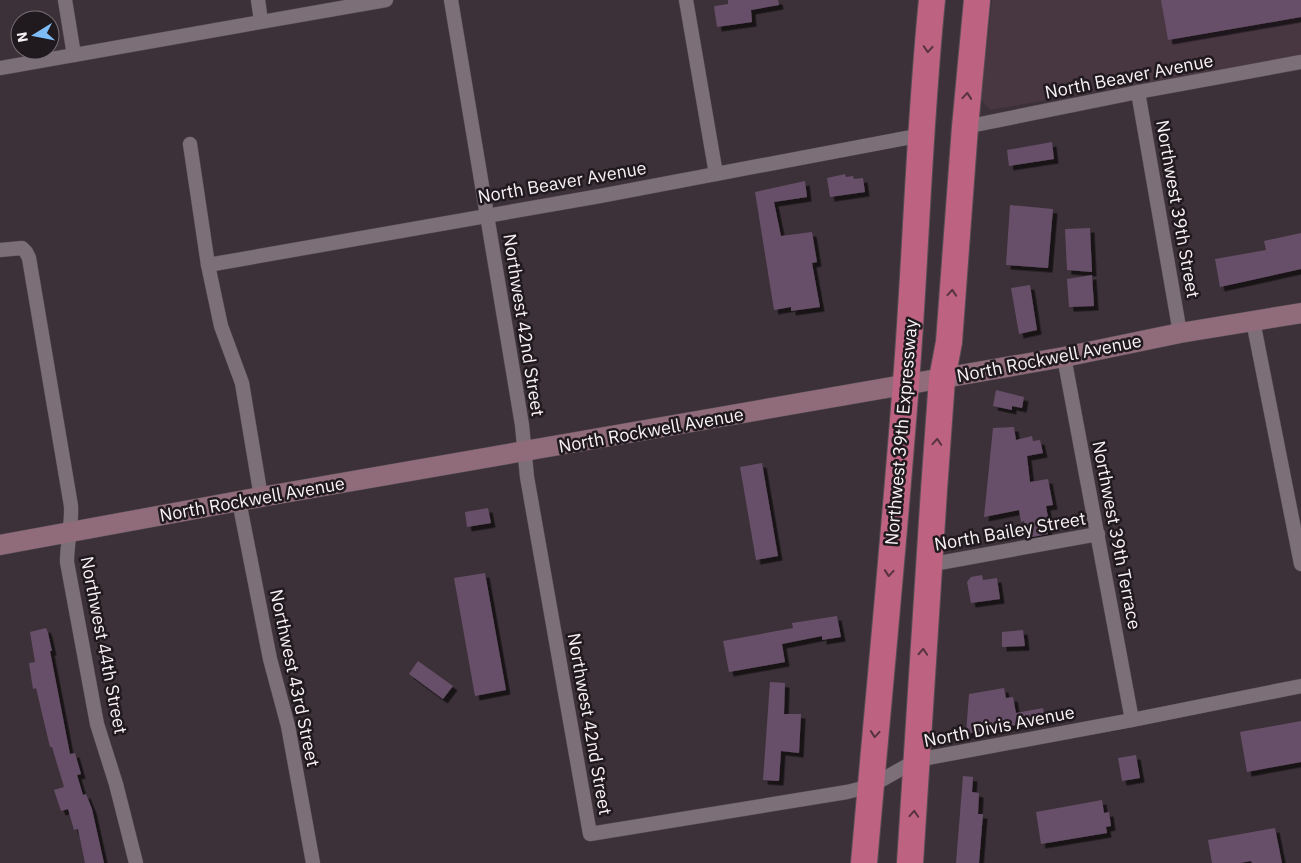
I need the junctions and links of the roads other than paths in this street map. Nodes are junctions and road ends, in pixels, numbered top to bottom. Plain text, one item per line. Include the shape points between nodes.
1 (65, 0) edge
2 (258, 0) edge
3 (386, 0) edge
4 (451, 0) edge
5 (686, 0) edge
6 (932, 0) edge
7 (977, 0) edge
8 (261, 22) junction
9 (74, 55) junction
10 (1301, 62) edge
11 (0, 68) edge
12 (1138, 92) junction
13 (964, 127) junction
14 (922, 135) junction
15 (190, 144) dead end
16 (716, 174) junction
17 (487, 215) junction
18 (0, 250) edge
19 (208, 265) junction
20 (1301, 313) edge
21 (1253, 321) junction
22 (1180, 333) junction
23 (1064, 357) junction
24 (942, 378) junction
25 (906, 385) junction
26 (525, 452) junction
27 (260, 497) junction
28 (239, 502) junction
29 (70, 532) junction
30 (1098, 534) junction
31 (0, 545) edge
32 (1301, 564) edge
33 (928, 565) junction
34 (1301, 686) edge
35 (1132, 720) junction
36 (917, 760) junction
37 (871, 786) junction
38 (590, 834) joint
39 (136, 863) edge
40 (313, 863) edge
41 (864, 863) edge
42 (910, 863) edge

1 - 9 street
2 - 8 street
3 - 8 street
4 - 17 street, Northwest 42nd Street
5 - 16 street
6 -> 14 highway, Northwest 39th Expressway
13 -> 7 highway, Northwest 39th Expressway
8 - 9 street
9 - 11 street
10 - 12 street, North Beaver Avenue
12 - 13 street, North Beaver Avenue
12 - 22 street, Northwest 39th Street
24 -> 13 highway, Northwest 39th Expressway via 949,342
14 - 16 street, North Beaver Avenue
14 - 25 highway, Northwest 39th Expressway
15 - 19 street
16 - 17 street, North Beaver Avenue
17 - 19 street, North Beaver Avenue
17 - 26 street, Northwest 42nd Street
18 - 29 street, Northwest 44th Street via 22,248 28,258 71,506
19 - 27 street via 221,326 242,383
20 - 21 main road, North Rockwell Avenue
21 - 22 main road, North Rockwell Avenue
21 - 32 street
22 - 23 main road, North Rockwell Avenue
23 - 24 main road, North Rockwell Avenue
23 - 30 street, Northwest 39th Terrace
24 - 25 main road, North Rockwell Avenue
33 -> 24 highway, Northwest 39th Expressway
25 - 26 main road, North Rockwell Avenue
25 -> 37 highway, Northwest 39th Expressway
26 - 27 main road, North Rockwell Avenue
26 - 38 street, Northwest 42nd Street
27 - 28 main road, North Rockwell Avenue
28 - 29 main road, North Rockwell Avenue
28 - 40 street, Northwest 43rd Street via 270,659 288,726
29 - 31 main road, North Rockwell Avenue
29 - 39 street, Northwest 44th Street via 67,562 92,702
30 - 33 street, North Bailey Street
30 - 35 street, Northwest 39th Terrace
36 -> 33 highway, Northwest 39th Expressway
34 - 35 street, North Divis Avenue
35 - 36 street, North Divis Avenue
36 - 37 street, North Divis Avenue
42 -> 36 highway, Northwest 39th Expressway
37 - 38 street, North Divis Avenue
37 - 41 highway, Northwest 39th Expressway

